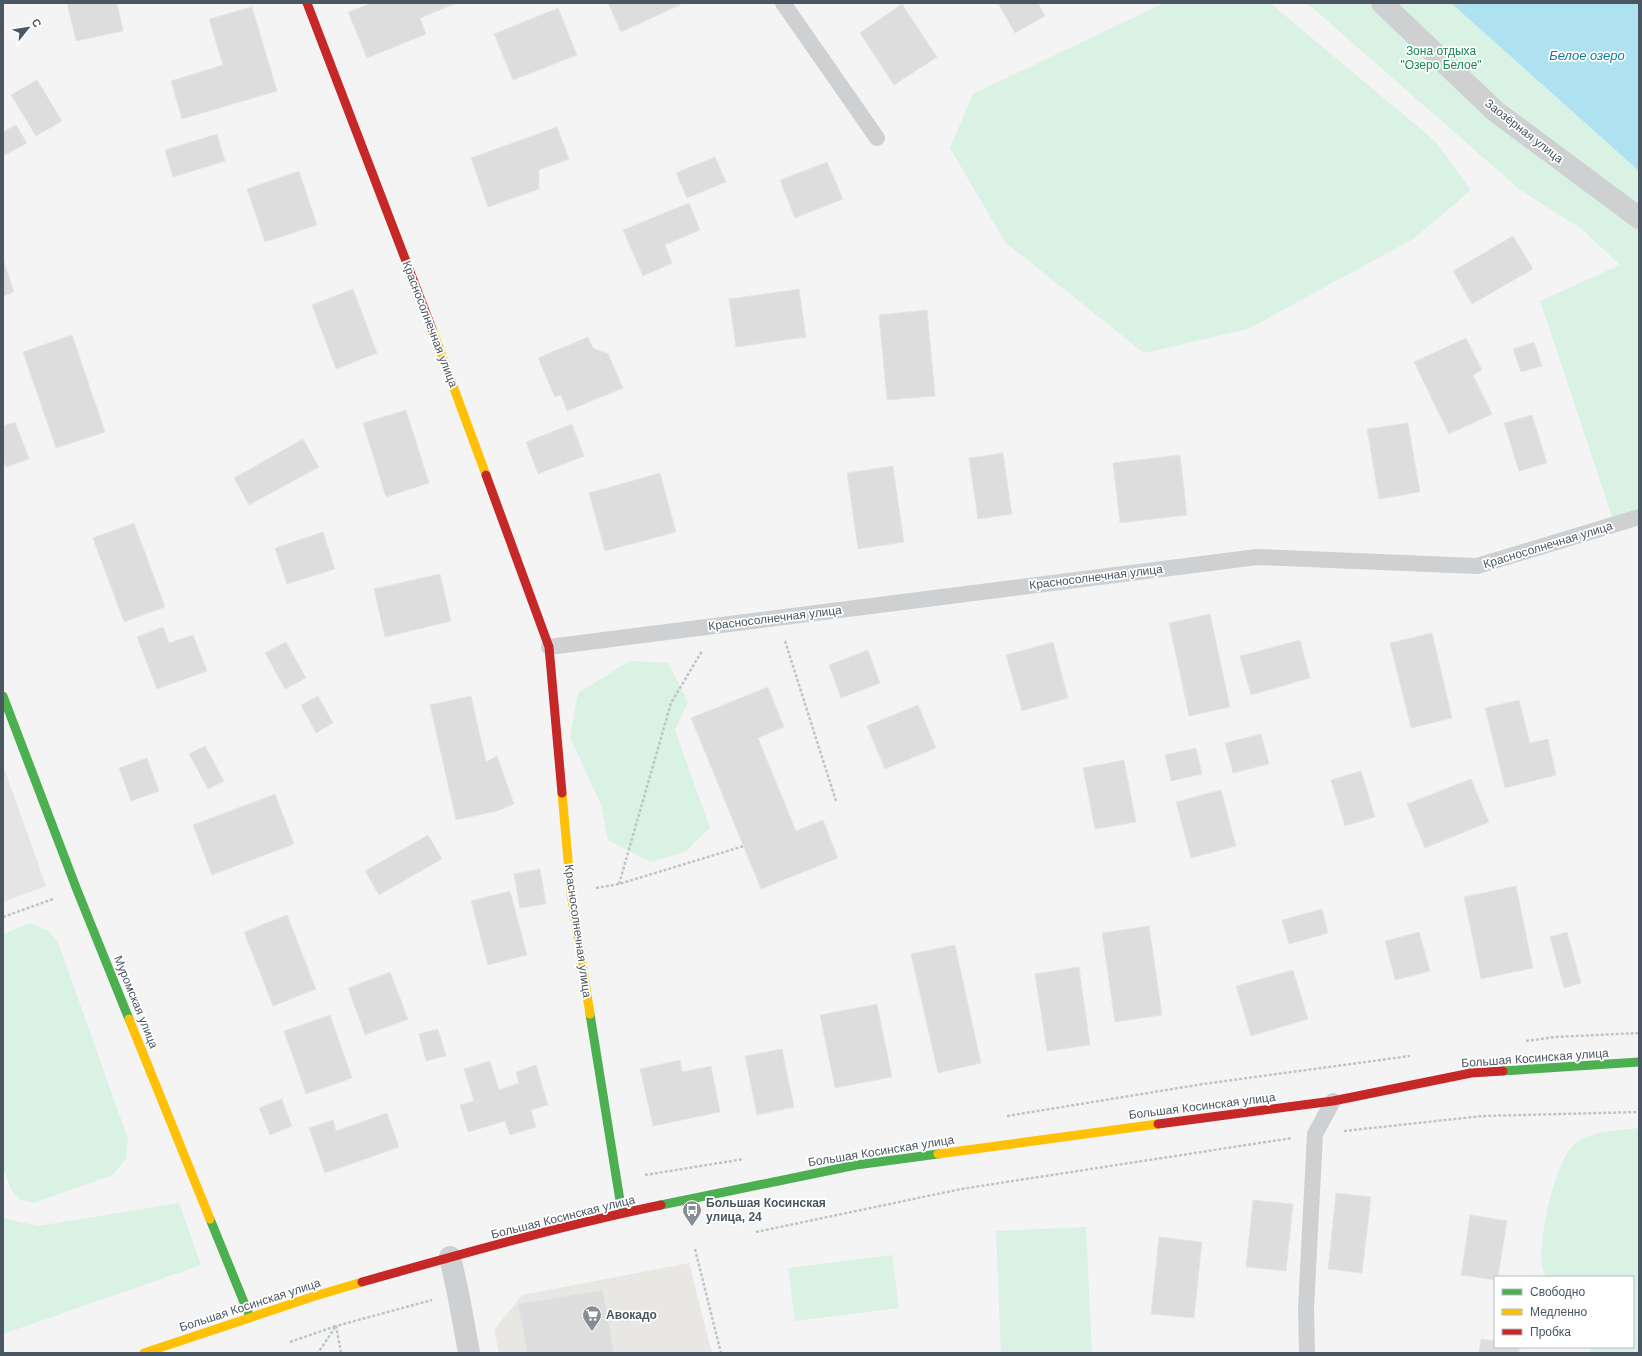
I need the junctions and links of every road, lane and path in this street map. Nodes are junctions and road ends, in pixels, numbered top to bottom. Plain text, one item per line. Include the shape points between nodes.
1 (308, 3) edge
2 (783, 3) edge
3 (1382, 3) edge
4 (877, 138) dead end
5 (1639, 218) edge
6 (1639, 517) edge
7 (777, 618) junction
8 (718, 625) junction
9 (549, 647) junction
10 (3, 696) edge
11 (836, 801) dead end
12 (744, 846) dead end
13 (619, 884) junction
14 (78, 890) junction
15 (571, 893) junction
16 (3, 917) edge
17 (1639, 1033) edge
18 (1524, 1041) dead end
19 (1414, 1056) dead end
20 (1639, 1062) edge
21 (1332, 1101) junction
22 (1639, 1112) edge
23 (1001, 1117) dead end
24 (1315, 1134) junction
25 (746, 1159) dead end
26 (645, 1175) dead end
27 (622, 1213) junction
28 (756, 1232) dead end
29 (695, 1248) dead end
30 (450, 1257) junction
31 (436, 1299) dead end
32 (250, 1317) junction
33 (336, 1326) junction
34 (290, 1342) dead end
35 (144, 1353) edge
36 (318, 1353) edge
37 (342, 1353) edge
38 (469, 1353) edge
39 (721, 1353) edge
40 (1307, 1353) edge

1 - 9 street, Красносолнечная улица via 442,355
2 - 4 lane
3 - 5 street, Заозёрная улица via 1495,111
6 - 7 lane, Красносолнечная улица via 1477,566 1256,557
7 - 8 lane, Красносолнечная улица
7 - 11 path
8 - 9 lane, Красносолнечная улица
8 - 13 path via 671,703
9 - 15 street, Красносолнечная улица
10 - 14 street, Муромская улица
12 - 13 path
13 - 15 path
14 - 16 path
14 - 32 street, Муромская улица
15 - 27 street, Красносолнечная улица
17 - 18 path
19 - 23 path via 1203,1084
20 - 21 street, Большая Косинская улица via 1471,1073
21 - 24 lane
21 - 27 street, Большая Косинская улица via 856,1165
22 - 24 path via 1483,1116
24 - 28 path via 961,1189
24 - 40 lane via 1306,1308
25 - 26 path
27 - 30 street, Большая Косинская улица
29 - 39 path
30 - 32 street, Большая Косинская улица
30 - 38 street
31 - 33 path
32 - 35 street, Большая Косинская улица
33 - 34 path
33 - 36 path
33 - 37 path

